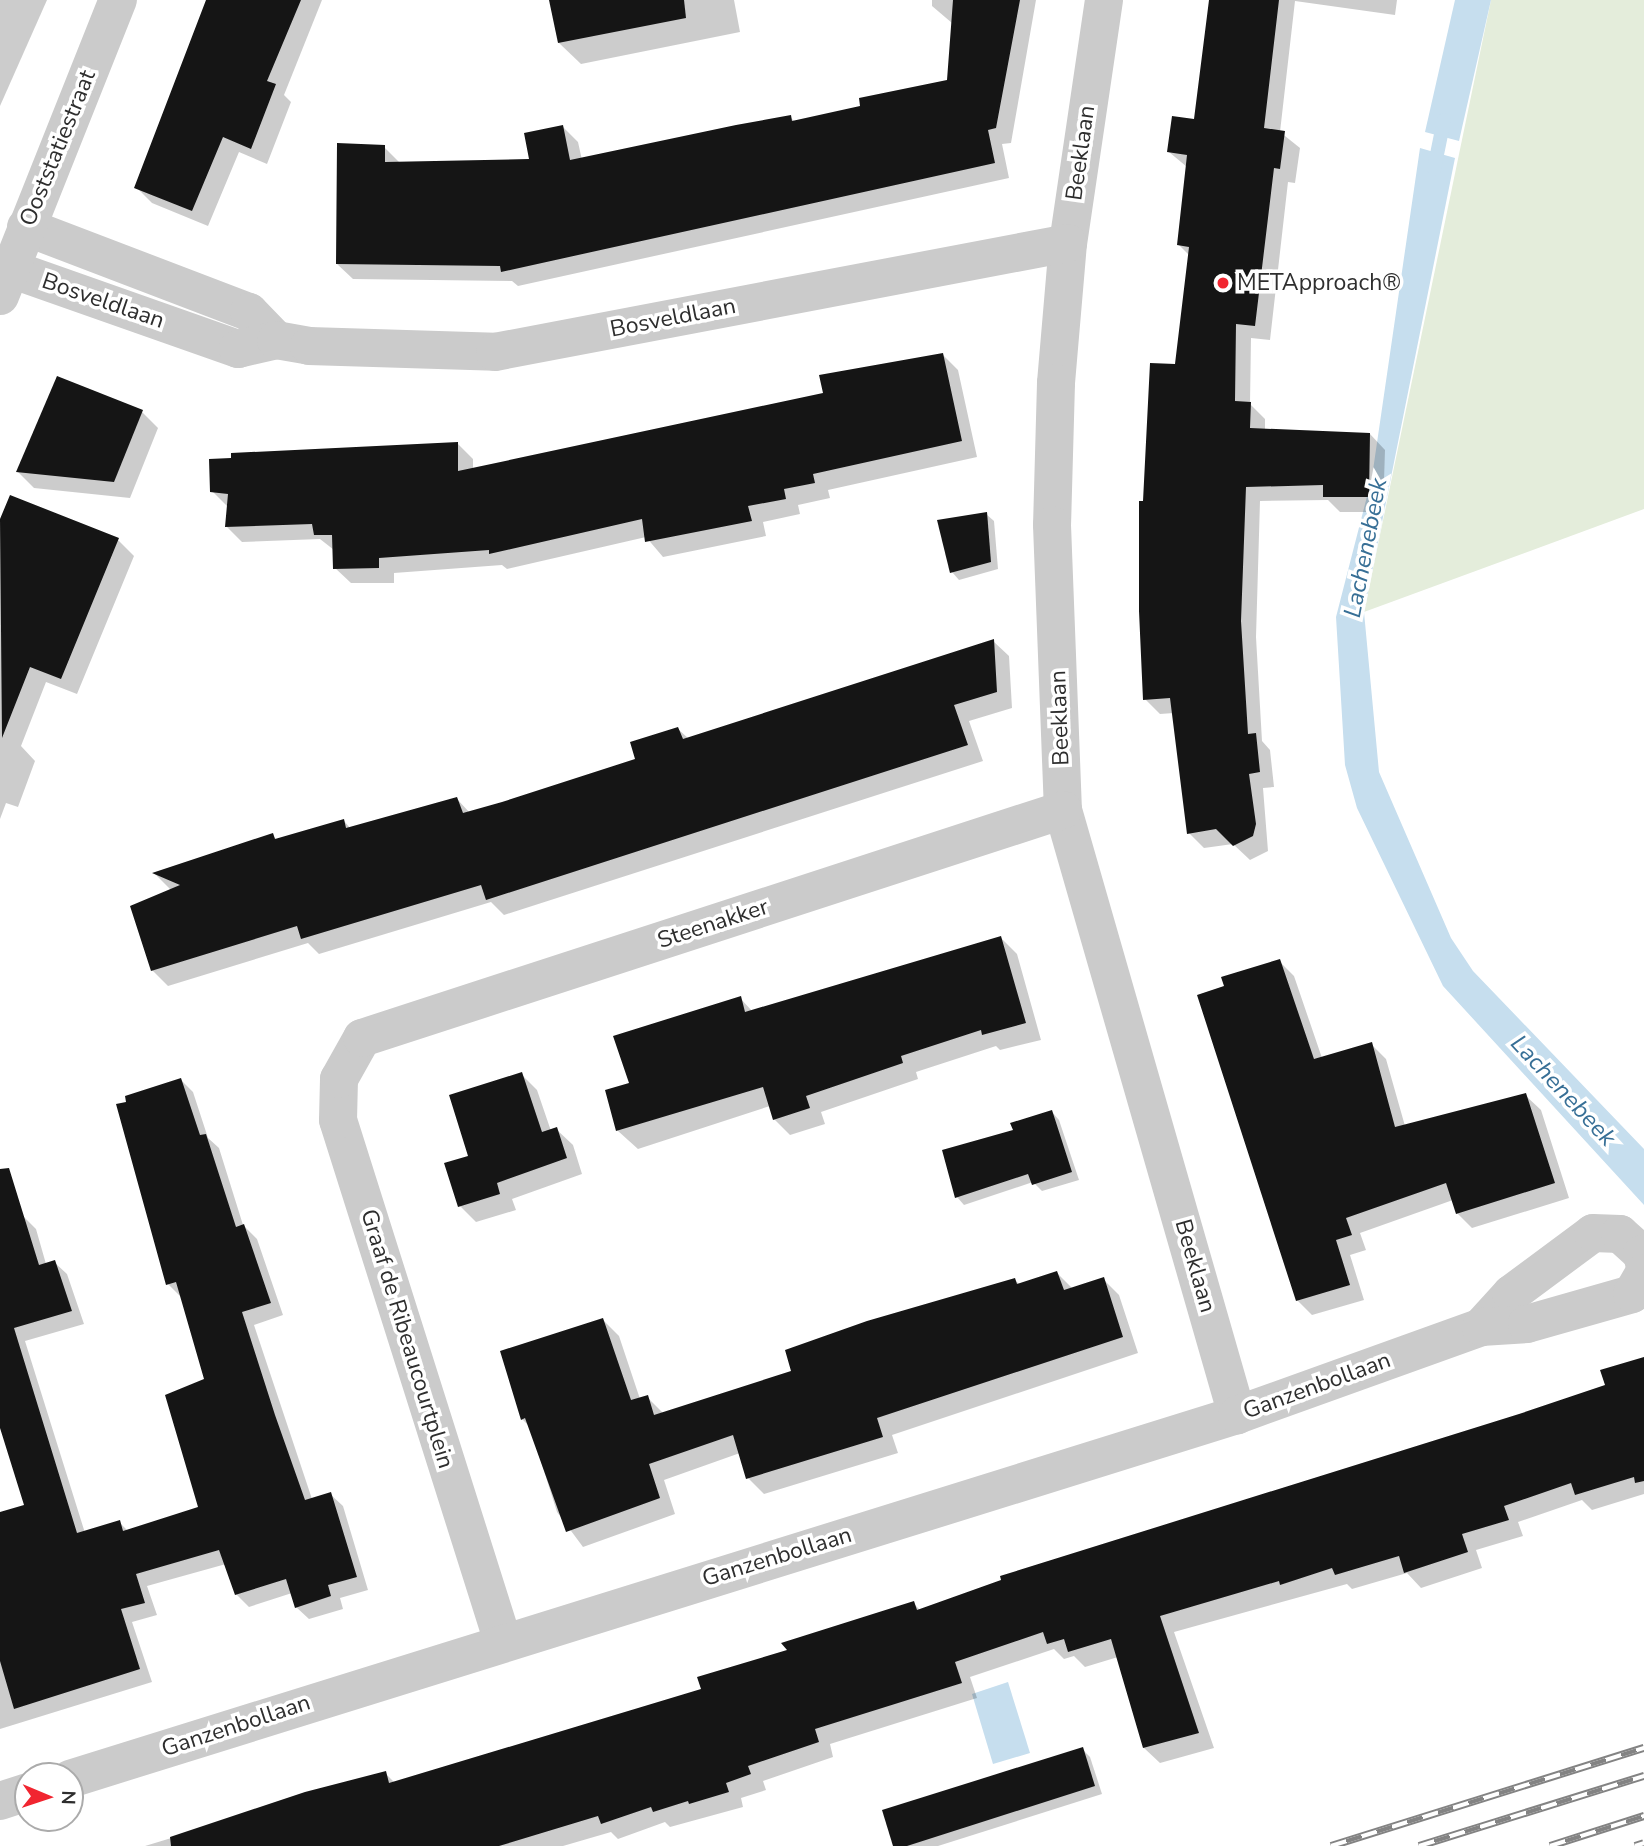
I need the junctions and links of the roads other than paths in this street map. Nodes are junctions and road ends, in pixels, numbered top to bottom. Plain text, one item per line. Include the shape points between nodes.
1 (118, 0) edge
2 (1104, 0) edge
3 (26, 227) junction
4 (1068, 243) junction
5 (5, 282) edge
6 (276, 340) junction
7 (1063, 810) junction
8 (362, 1038) joint
9 (1644, 1263) edge
10 (1644, 1273) edge
11 (1481, 1327) junction
12 (1237, 1415) junction
13 (503, 1642) junction
14 (84, 1775) edge

1 - 3 street, Ooststatiestraat
2 - 4 street, Beeklaan
3 - 5 street, Ooststatiestraat
3 - 6 street, Bosveldlaan via 249,312
4 - 6 street, Bosveldlaan via 495,352 309,346
4 - 7 street, Beeklaan via 1056,383 1052,525
5 - 6 street, Bosveldlaan via 238,349
7 - 8 street, Steenakker
7 - 12 street, Beeklaan
8 - 13 street, Graaf de Ribeaucourtplein via 339,1079 338,1120
9 - 11 street, Ganzenbollaan via 1642,1254 1620,1234 1593,1233 1511,1294
10 - 11 street, Ganzenbollaan via 1632,1294 1527,1324
11 - 12 street, Ganzenbollaan
12 - 13 street, Ganzenbollaan
13 - 14 street, Ganzenbollaan

